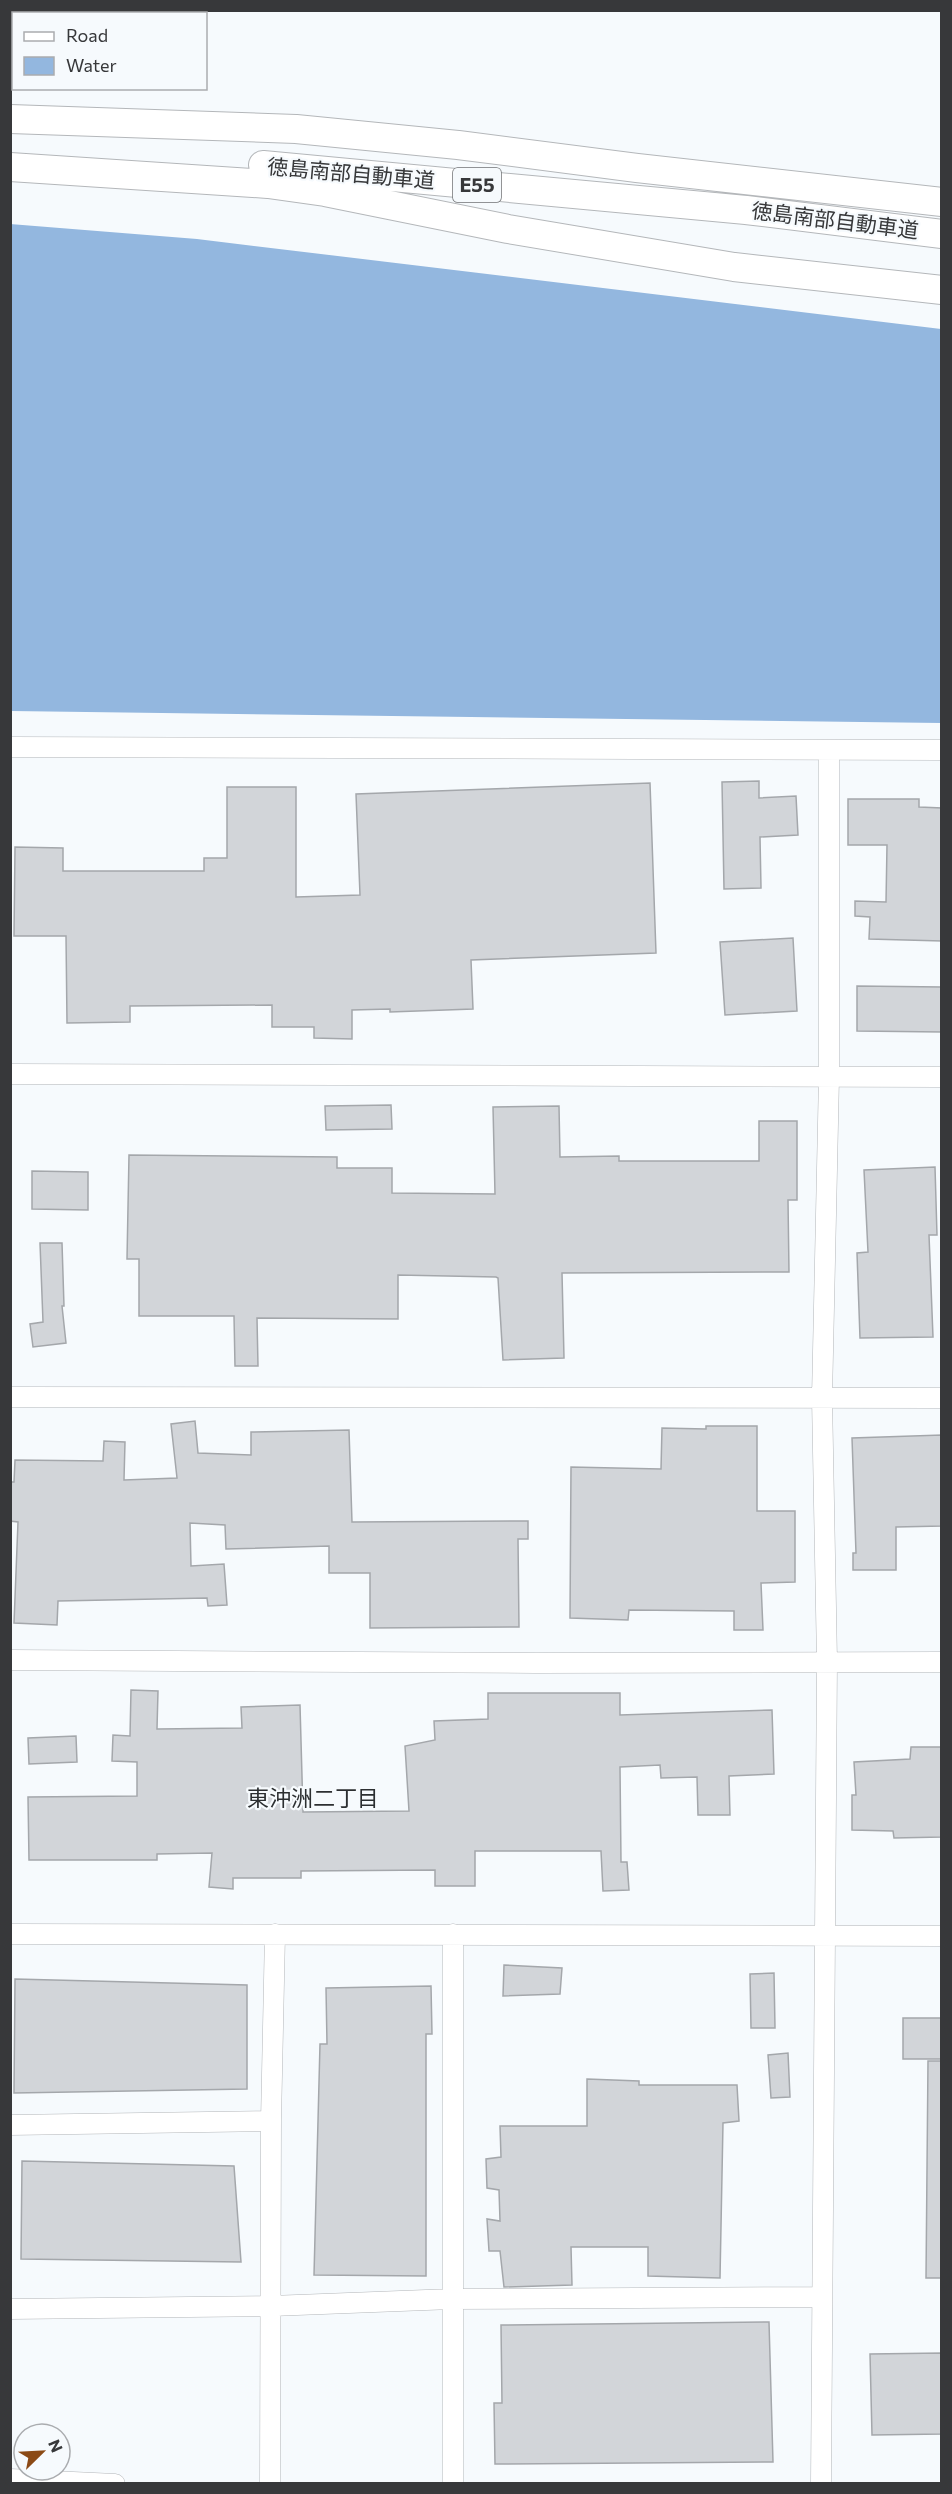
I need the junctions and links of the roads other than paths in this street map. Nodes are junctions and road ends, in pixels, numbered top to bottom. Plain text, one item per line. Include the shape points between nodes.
1 (10, 119) edge
2 (10, 150) edge
3 (10, 167) edge
4 (942, 202) edge
5 (942, 234) edge
6 (942, 290) edge
7 (10, 749) edge
8 (942, 752) edge
9 (829, 753) junction
10 (10, 1074) edge
11 (829, 1077) junction
12 (942, 1077) edge
13 (10, 1397) edge
14 (822, 1398) junction
15 (942, 1398) edge
16 (10, 1660) edge
17 (827, 1661) junction
18 (942, 1662) edge
19 (10, 1934) edge
20 (275, 1934) junction
21 (453, 1934) junction
22 (824, 1936) junction
23 (942, 1936) edge
24 (270, 2121) junction
25 (10, 2125) edge
26 (821, 2297) junction
27 (452, 2299) junction
28 (271, 2306) junction
29 (10, 2309) edge
30 (10, 2479) edge
31 (116, 2484) edge
32 (270, 2484) edge
33 (453, 2484) edge
34 (821, 2484) edge

1 - 4 highway via 296,129
2 - 5 highway, 徳島南部自動車道 / E55 via 285,167 746,210
3 - 6 highway via 268,184 734,267
7 - 8 street
7 - 9 street
8 - 9 street
9 - 11 street
10 - 11 street
11 - 12 street
11 - 14 street
13 - 14 street
14 - 15 street
14 - 17 street
16 - 17 street
17 - 18 street
17 - 22 street
19 - 20 street
20 - 21 street
20 - 24 street
21 - 22 street
21 - 27 street
22 - 23 street
22 - 26 street
24 - 25 street
24 - 28 street
26 - 27 street
26 - 34 street
27 - 28 street
27 - 33 street
28 - 29 street
28 - 32 street
30 - 31 street

